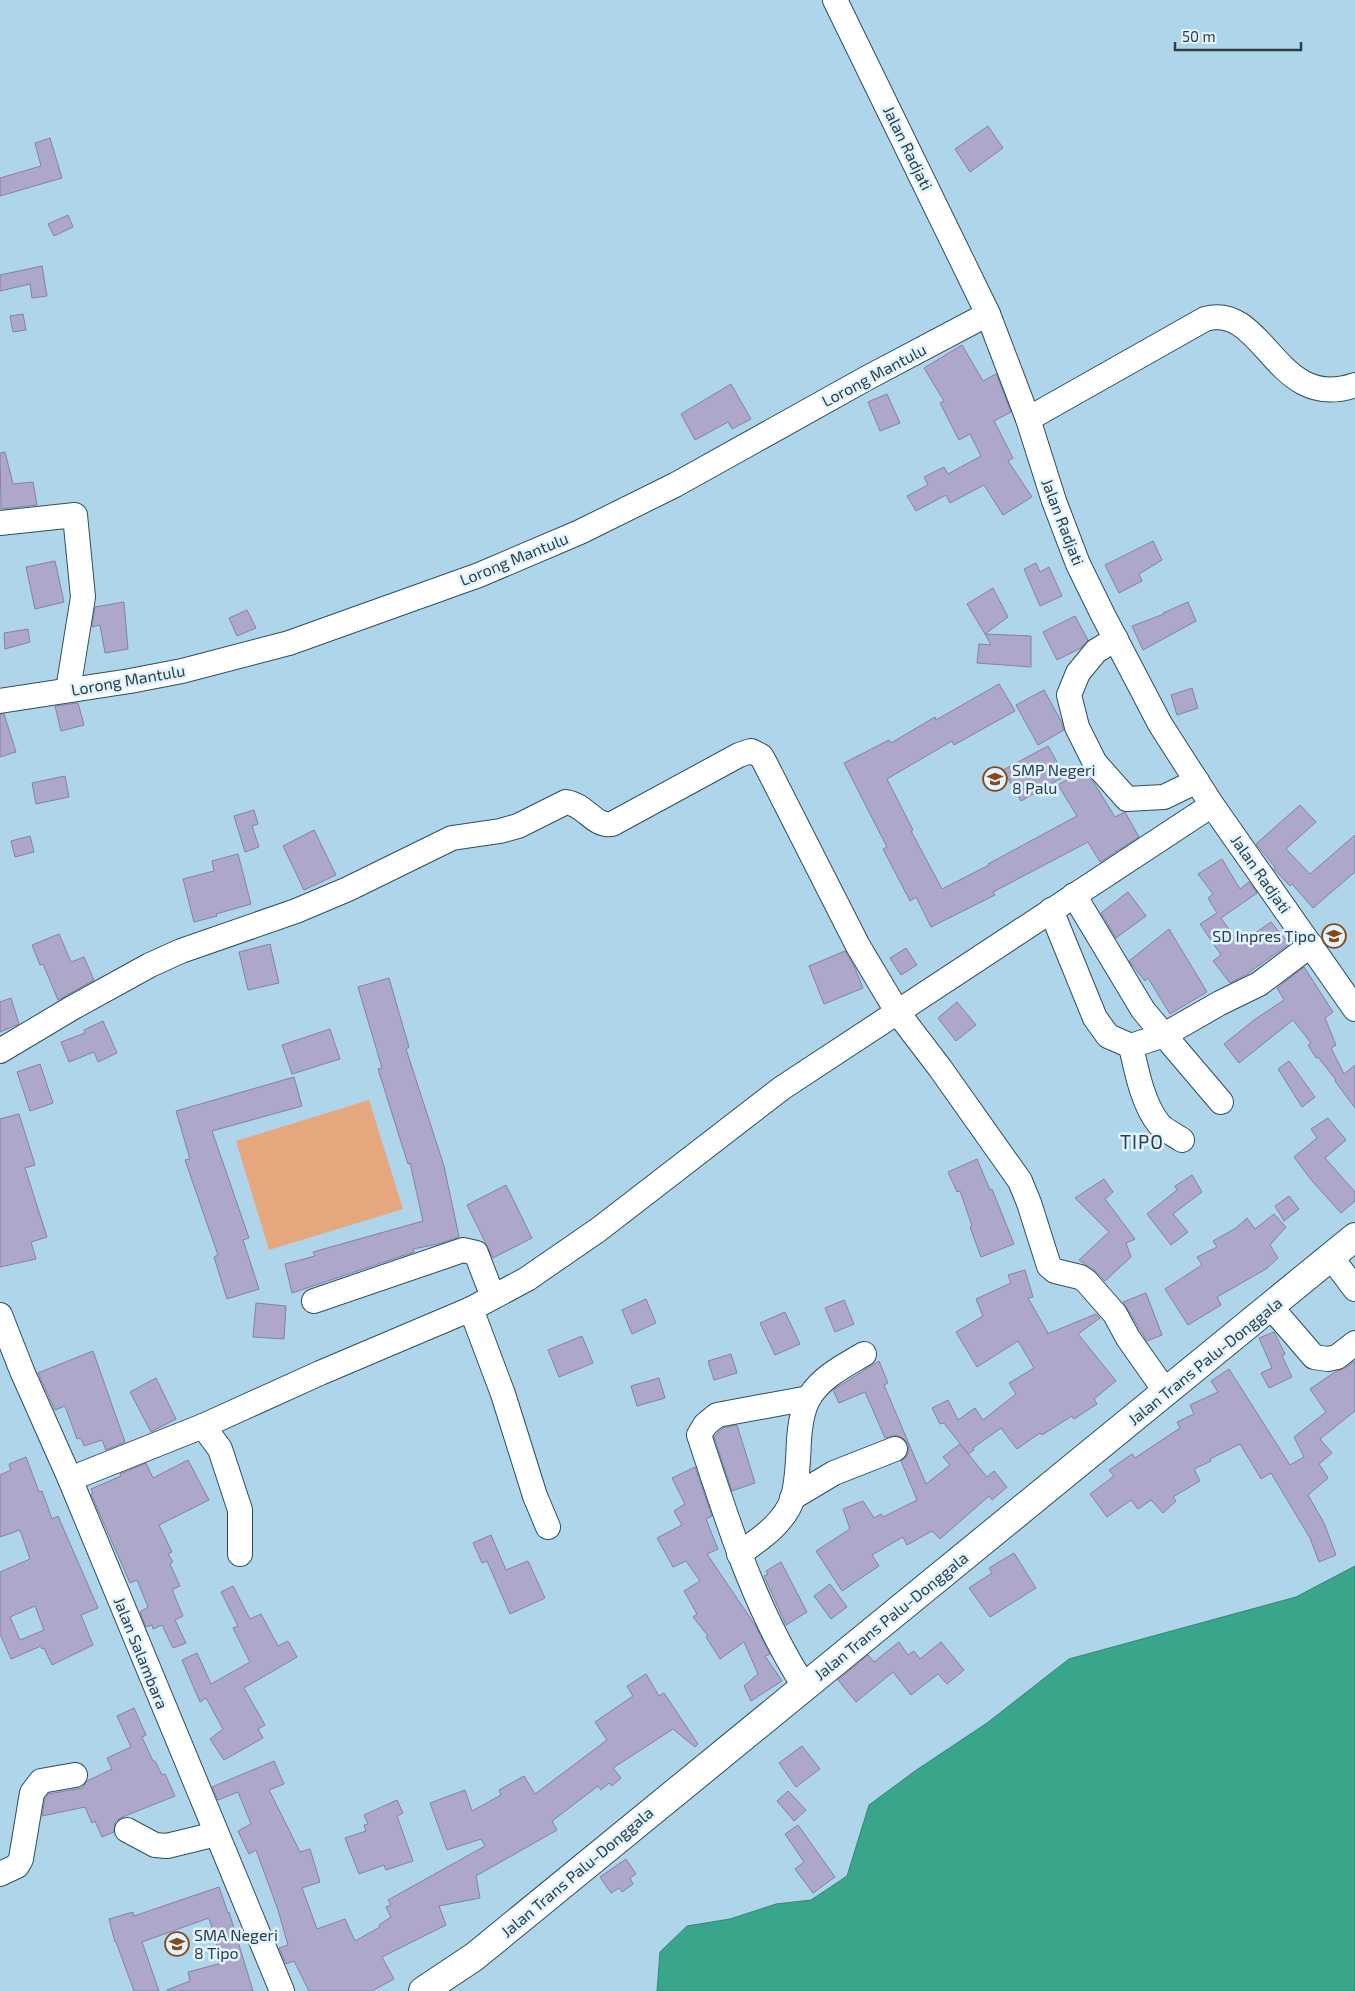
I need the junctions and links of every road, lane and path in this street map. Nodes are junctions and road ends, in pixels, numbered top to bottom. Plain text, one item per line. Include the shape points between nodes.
1 (836, 0) edge
2 (988, 314) junction
3 (1355, 384) edge
4 (1028, 419) junction
5 (0, 523) edge
6 (1116, 639) junction
7 (68, 690) junction
8 (0, 701) edge
9 (1196, 781) junction
10 (1212, 805) junction
11 (1074, 895) junction
12 (1051, 910) junction
13 (1311, 945) junction
14 (1355, 1009) edge
15 (898, 1013) junction
16 (1164, 1035) junction
17 (1131, 1046) junction
18 (0, 1051) edge
19 (1220, 1102) dead end
20 (1182, 1140) dead end
21 (1355, 1237) edge
22 (1331, 1257) junction
23 (1355, 1289) edge
24 (493, 1297) junction
25 (314, 1301) dead end
26 (1270, 1306) junction
27 (470, 1309) junction
28 (0, 1315) edge
29 (1355, 1343) edge
30 (864, 1354) dead end
31 (1166, 1392) junction
32 (809, 1398) junction
33 (203, 1426) junction
34 (895, 1449) dead end
35 (70, 1479) junction
36 (792, 1498) junction
37 (548, 1527) dead end
38 (240, 1554) dead end
39 (739, 1554) junction
40 (804, 1686) junction
41 (75, 1776) dead end
42 (127, 1830) dead end
43 (216, 1834) junction
44 (0, 1874) edge
45 (282, 1991) edge
46 (423, 1991) edge

1 - 2 street, Jalan Radjati
2 - 4 street, Jalan Radjati
2 - 7 street, Lorong Mantulu via 675,485 580,532 478,575 289,643 182,671
3 - 4 street via 1323,389 1295,379 1252,334 1236,323 1217,317 1205,319
4 - 6 street, Jalan Radjati via 1078,564
5 - 7 street via 75,515 83,597
6 - 9 street, Jalan Radjati via 1160,724
6 - 9 street via 1096,651 1078,673 1069,695 1077,727 1095,763 1127,799 1164,797
7 - 8 street, Lorong Mantulu
9 - 10 street, Jalan Radjati
10 - 11 street
10 - 13 street, Jalan Radjati
11 - 12 street
11 - 16 street via 1143,1010
12 - 15 street
12 - 17 street via 1095,1018 1108,1036
13 - 14 street, Jalan Radjati
13 - 16 street via 1259,984
15 - 18 street via 858,946 764,761 751,751 612,824 604,825 580,806 566,802 518,826 452,838 296,911 150,965
15 - 24 street via 761,1103 598,1230 527,1279
15 - 31 street via 1020,1181 1049,1266 1054,1271 1086,1281 1115,1314
16 - 17 street
16 - 19 street
17 - 20 street via 1138,1078 1159,1124
21 - 22 highway, Jalan Trans Palu-Donggala
22 - 23 street
22 - 26 highway, Jalan Trans Palu-Donggala
24 - 25 street via 476,1253 463,1250
24 - 27 street
26 - 29 street via 1314,1357 1337,1357
26 - 31 highway, Jalan Trans Palu-Donggala
27 - 33 street
27 - 37 street
28 - 35 street, Jalan Salambara
30 - 32 street via 828,1376
31 - 40 highway, Jalan Trans Palu-Donggala
32 - 36 street via 802,1413
32 - 39 street via 717,1415 700,1432
33 - 35 street
33 - 38 street via 220,1448 240,1510
34 - 36 street via 834,1473
35 - 43 street, Jalan Salambara
36 - 39 street via 772,1527
39 - 40 street via 775,1637
40 - 46 highway, Jalan Trans Palu-Donggala via 474,1956
41 - 44 street via 41,1780 32,1793 21,1859 17,1866
42 - 43 street via 155,1845 166,1846
43 - 45 street, Jalan Salambara

